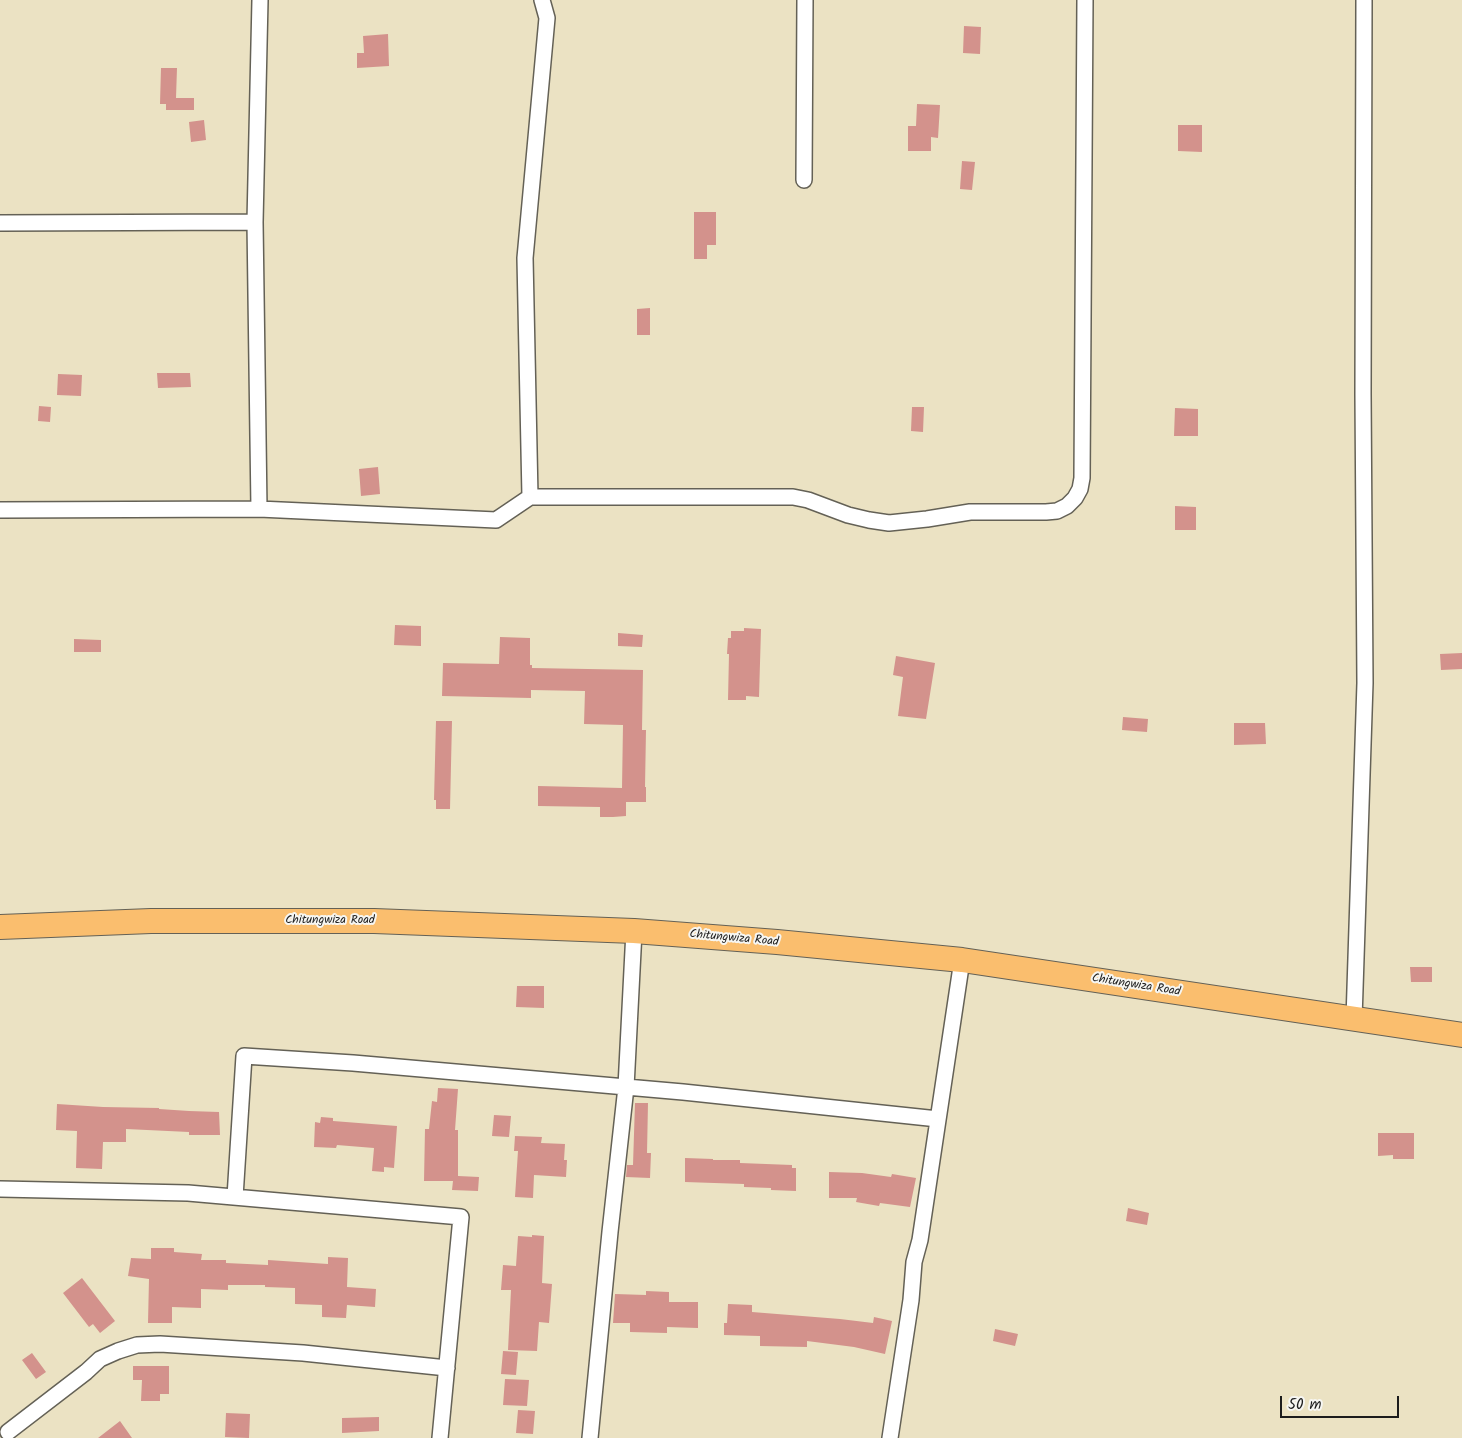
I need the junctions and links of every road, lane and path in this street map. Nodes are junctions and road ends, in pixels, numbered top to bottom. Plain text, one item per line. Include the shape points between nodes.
1 (260, 0) edge
2 (542, 0) edge
3 (805, 0) edge
4 (1085, 0) edge
5 (1364, 0) edge
6 (804, 180) dead end
7 (255, 222) junction
8 (0, 223) edge
9 (530, 497) junction
10 (259, 509) junction
11 (0, 510) edge
12 (0, 927) edge
13 (634, 931) junction
14 (962, 960) junction
15 (1354, 1019) junction
16 (1462, 1035) edge
17 (626, 1087) junction
18 (938, 1119) junction
19 (0, 1189) edge
20 (234, 1197) junction
21 (447, 1368) junction
22 (7, 1431) edge
23 (440, 1438) edge
24 (590, 1438) edge
25 (890, 1438) edge

1 - 7 street
2 - 9 street via 547,18 525,258
3 - 6 street
4 - 9 street via 1082,478 1080,489 1067,506 1057,511 970,512 889,523 862,519 793,497
5 - 15 street via 1365,683
7 - 8 street
7 - 10 street
9 - 10 street via 496,520
10 - 11 street
12 - 13 main road, Chitungwiza Road via 151,921 374,921
13 - 14 main road, Chitungwiza Road
13 - 17 street
14 - 15 main road, Chitungwiza Road
14 - 18 street
15 - 16 main road, Chitungwiza Road
17 - 18 street
17 - 20 street via 244,1056
17 - 24 street
18 - 25 street
19 - 20 street via 165,1192
20 - 21 street via 461,1217
21 - 22 street via 303,1353 137,1344 100,1359
21 - 23 street

